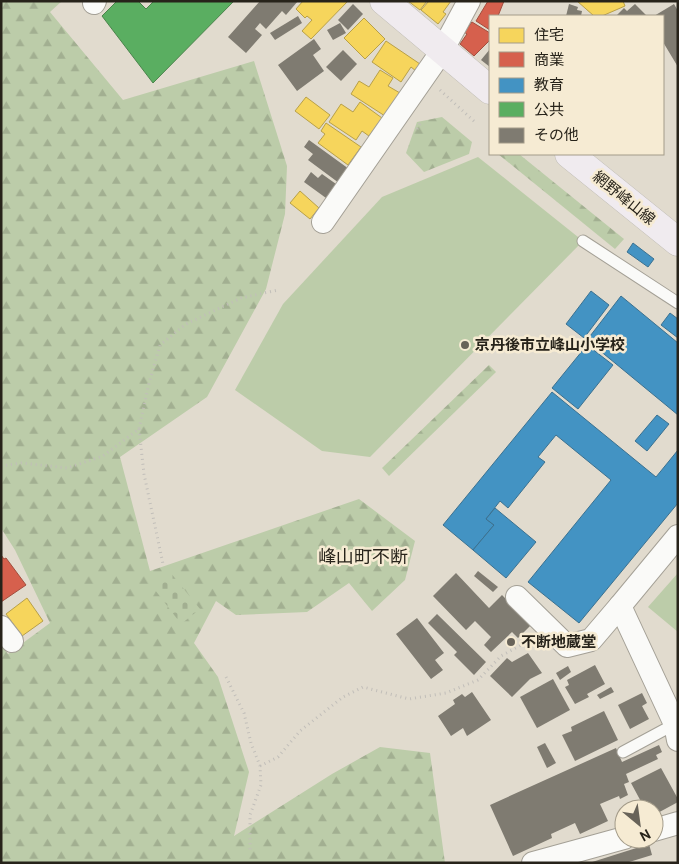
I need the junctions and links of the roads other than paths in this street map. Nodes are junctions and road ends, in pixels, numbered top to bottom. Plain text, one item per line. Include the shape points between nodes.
1 (384, 1) edge
2 (469, 1) edge
3 (437, 58) junction
4 (489, 89) edge
5 (570, 155) edge
6 (323, 222) dead end
7 (676, 239) edge
8 (583, 241) dead end
9 (678, 302) edge
10 (678, 536) edge
11 (517, 597) dead end
12 (620, 606) junction
13 (676, 732) edge
14 (624, 752) dead end
15 (678, 823) edge
16 (664, 827) edge
17 (614, 841) edge
18 (533, 863) edge

1 - 3 main road
2 - 3 street
3 - 4 main road
3 - 6 street
5 - 7 main road, 網野峰山線
8 - 9 lane
10 - 12 street
11 - 12 street via 567,646 590,640
12 - 13 street
13 - 14 lane
15 - 16 street
17 - 18 street

